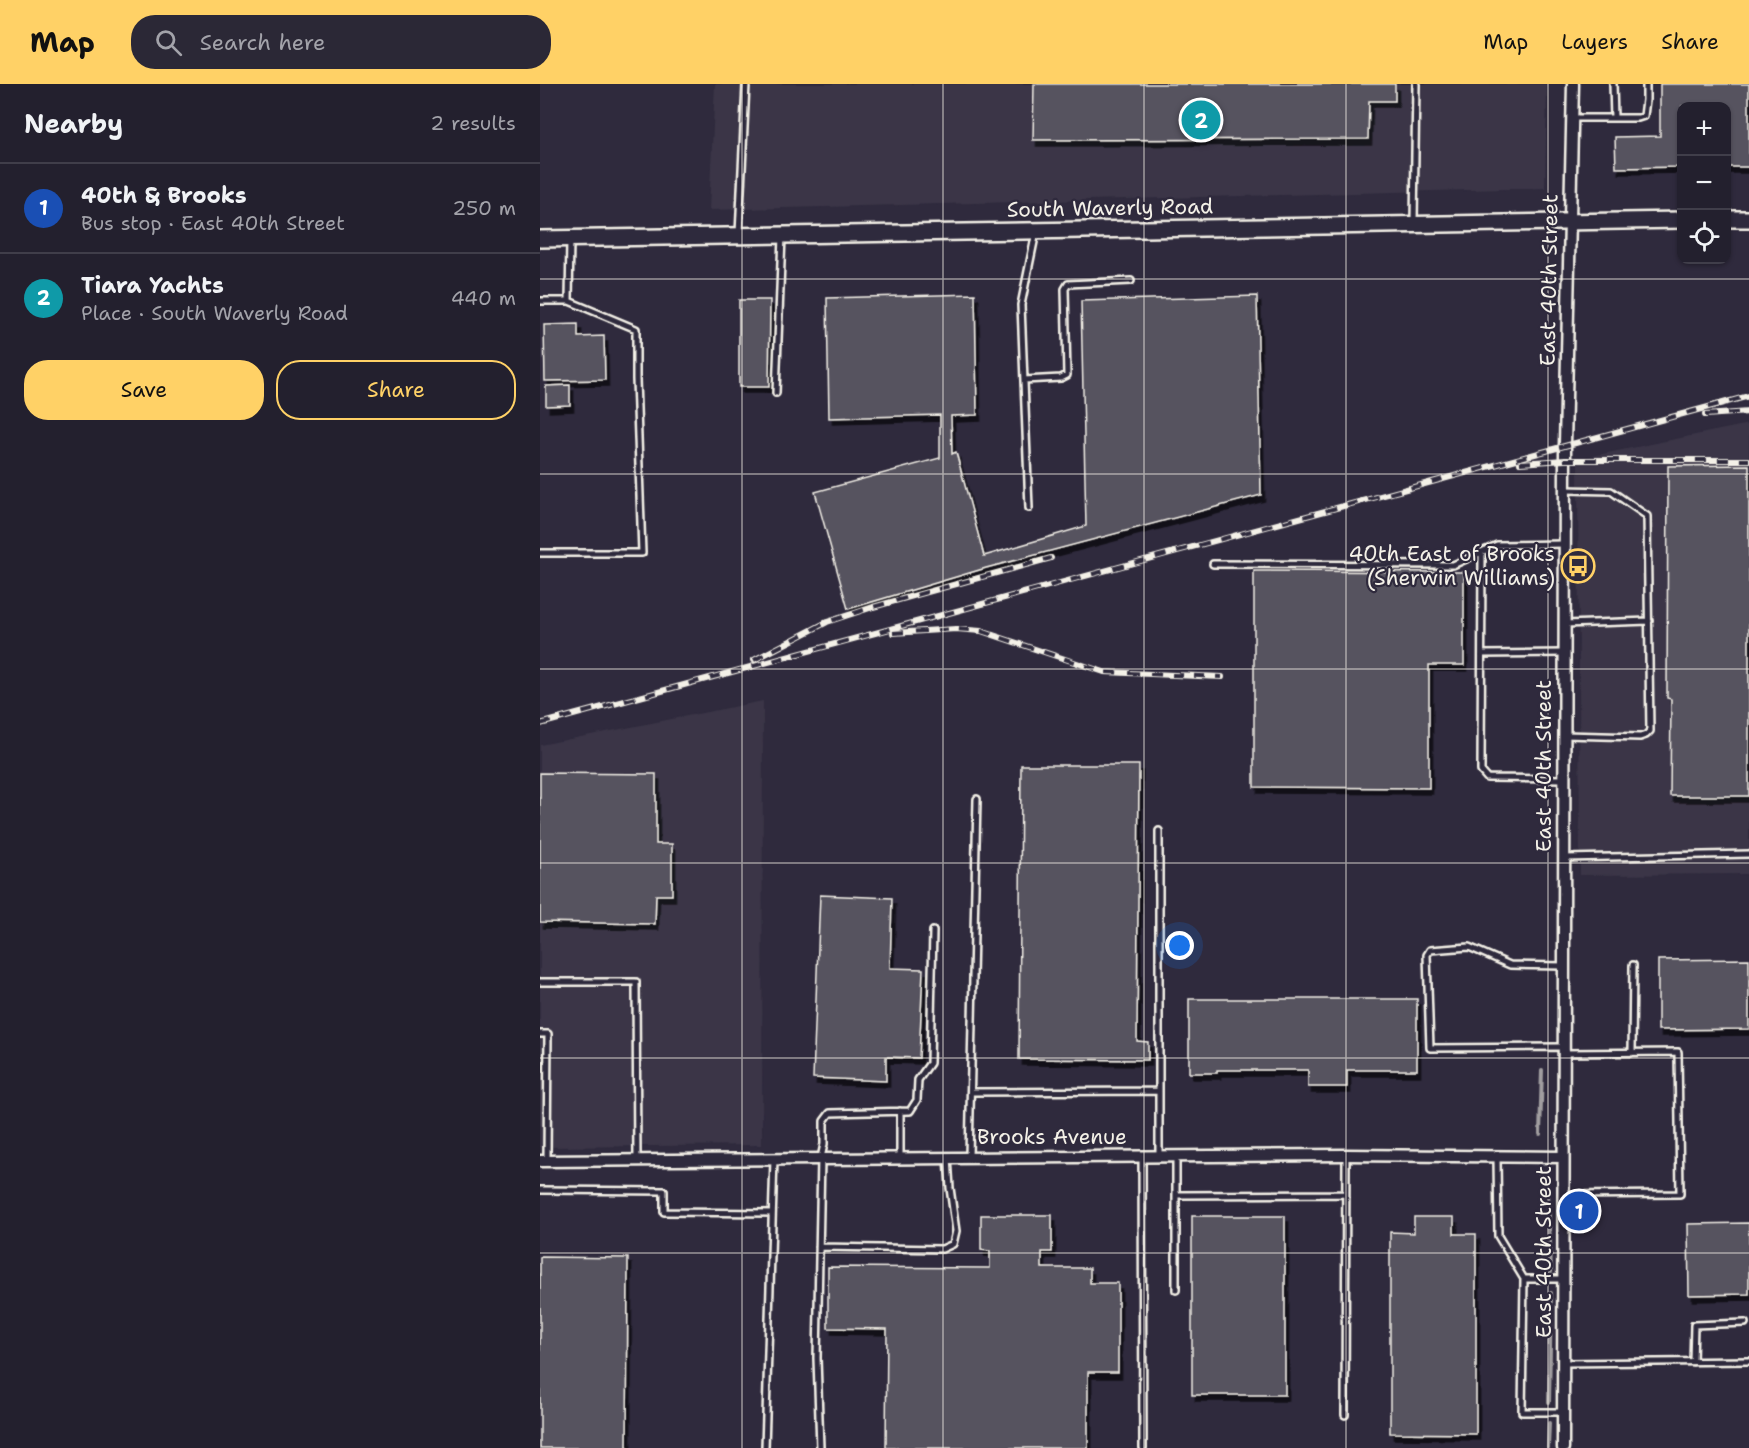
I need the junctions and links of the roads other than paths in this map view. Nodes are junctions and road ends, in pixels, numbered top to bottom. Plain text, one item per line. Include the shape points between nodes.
1 (746, 84) edge
2 (1416, 84) edge
3 (1573, 84) edge
4 (1613, 84) edge
5 (1646, 84) edge
6 (1572, 118) junction
7 (1614, 118) junction
8 (1731, 219) edge
9 (1749, 219) edge
10 (1677, 220) edge
11 (1569, 221) junction
12 (1414, 224) junction
13 (1037, 231) junction
14 (782, 235) junction
15 (739, 236) junction
16 (570, 238) junction
17 (540, 239) edge
18 (1131, 281) dead end
19 (540, 301) edge
20 (569, 301) junction
21 (1024, 380) junction
22 (776, 393) dead end
23 (1565, 490) junction
24 (1029, 508) dead end
25 (1565, 544) junction
26 (1482, 552) junction
27 (540, 553) edge
28 (1214, 564) dead end
29 (1649, 621) junction
30 (1564, 624) junction
31 (1565, 653) junction
32 (1482, 654) junction
33 (1564, 735) junction
34 (1564, 779) junction
35 (977, 799) dead end
36 (1159, 831) dead end
37 (1749, 854) edge
38 (1563, 858) junction
39 (933, 931) dead end
40 (1633, 965) dead end
41 (1564, 966) junction
42 (540, 982) edge
43 (540, 1034) edge
44 (1564, 1050) junction
45 (1632, 1053) junction
46 (1159, 1091) junction
47 (971, 1092) junction
48 (900, 1111) junction
49 (1346, 1155) junction
50 (1142, 1156) junction
51 (1159, 1156) junction
52 (1176, 1156) junction
53 (969, 1157) junction
54 (1497, 1157) junction
55 (1563, 1157) junction
56 (821, 1158) junction
57 (900, 1158) junction
58 (948, 1158) junction
59 (774, 1159) junction
60 (544, 1160) edge
61 (637, 1160) junction
62 (540, 1190) edge
63 (1345, 1194) junction
64 (1564, 1194) junction
65 (1177, 1195) junction
66 (772, 1213) junction
67 (819, 1247) junction
68 (1524, 1279) junction
69 (1563, 1279) junction
70 (1176, 1290) dead end
71 (1745, 1323) dead end
72 (1749, 1361) edge
73 (1693, 1362) junction
74 (1563, 1363) junction
75 (1563, 1412) junction
76 (1344, 1415) dead end
77 (765, 1448) edge
78 (820, 1448) edge
79 (1143, 1448) edge
80 (1563, 1448) edge

1 - 15 lane
2 - 12 lane
3 - 6 street, East 40th Street
4 - 7 lane
5 - 7 lane via 1644,116
6 - 7 lane
6 - 11 street, East 40th Street
8 - 9 main road
10 - 11 main road, South Waverly Road
11 - 12 main road, South Waverly Road
11 - 23 street, East 40th Street
12 - 13 main road, South Waverly Road
13 - 14 main road, South Waverly Road
13 - 21 lane via 1021,305
14 - 15 main road, South Waverly Road
14 - 22 lane
15 - 16 main road, South Waverly Road
16 - 17 main road, South Waverly Road
16 - 20 lane
18 - 21 lane via 1068,284 1067,375
19 - 20 lane
20 - 27 lane via 636,329 642,553
21 - 24 lane
23 - 25 street, East 40th Street
23 - 29 lane via 1611,491 1647,516
25 - 26 lane via 1497,545
25 - 30 street, East 40th Street
26 - 28 lane via 1453,565
26 - 32 lane
29 - 30 lane
29 - 33 lane via 1650,731 1646,735
30 - 31 street, East 40th Street
31 - 32 lane
31 - 33 street, East 40th Street
32 - 34 lane via 1483,775
33 - 34 street, East 40th Street
34 - 38 street, East 40th Street
35 - 47 lane
36 - 46 lane
37 - 38 lane
38 - 41 street, East 40th Street
39 - 48 lane via 930,1063 918,1080 917,1100 910,1111
40 - 45 lane
41 - 44 street, East 40th Street
41 - 44 lane via 1510,965 1469,947 1430,950 1427,955 1430,1048
42 - 61 lane via 636,982
43 - 60 lane via 548,1034
44 - 45 lane
44 - 55 street, East 40th Street
45 - 64 lane via 1678,1052 1680,1194
46 - 47 lane
46 - 51 lane
47 - 53 lane
48 - 56 lane via 830,1113 824,1120
48 - 57 lane
49 - 52 street, Brooks Avenue
49 - 54 street, Brooks Avenue
49 - 63 lane
50 - 51 street, Brooks Avenue
50 - 53 street, Brooks Avenue
50 - 79 lane
51 - 52 street, Brooks Avenue
52 - 65 lane
53 - 58 street, Brooks Avenue
54 - 55 street, Brooks Avenue
54 - 68 lane via 1498,1236
55 - 64 street, East 40th Street
56 - 57 street, Brooks Avenue
56 - 59 street, Brooks Avenue
56 - 67 lane
57 - 58 street, Brooks Avenue
58 - 67 lane via 956,1230 953,1244 942,1249
59 - 61 street, Brooks Avenue
59 - 66 lane
60 - 61 street, Brooks Avenue
62 - 66 lane via 664,1191 664,1212
63 - 65 lane
63 - 76 lane
64 - 69 street, East 40th Street
65 - 70 lane
66 - 77 lane
67 - 78 lane
68 - 69 lane
68 - 75 lane via 1522,1412
69 - 74 street, East 40th Street
71 - 73 lane via 1694,1325
72 - 73 lane
73 - 74 lane
74 - 75 street, East 40th Street
75 - 80 street, East 40th Street

